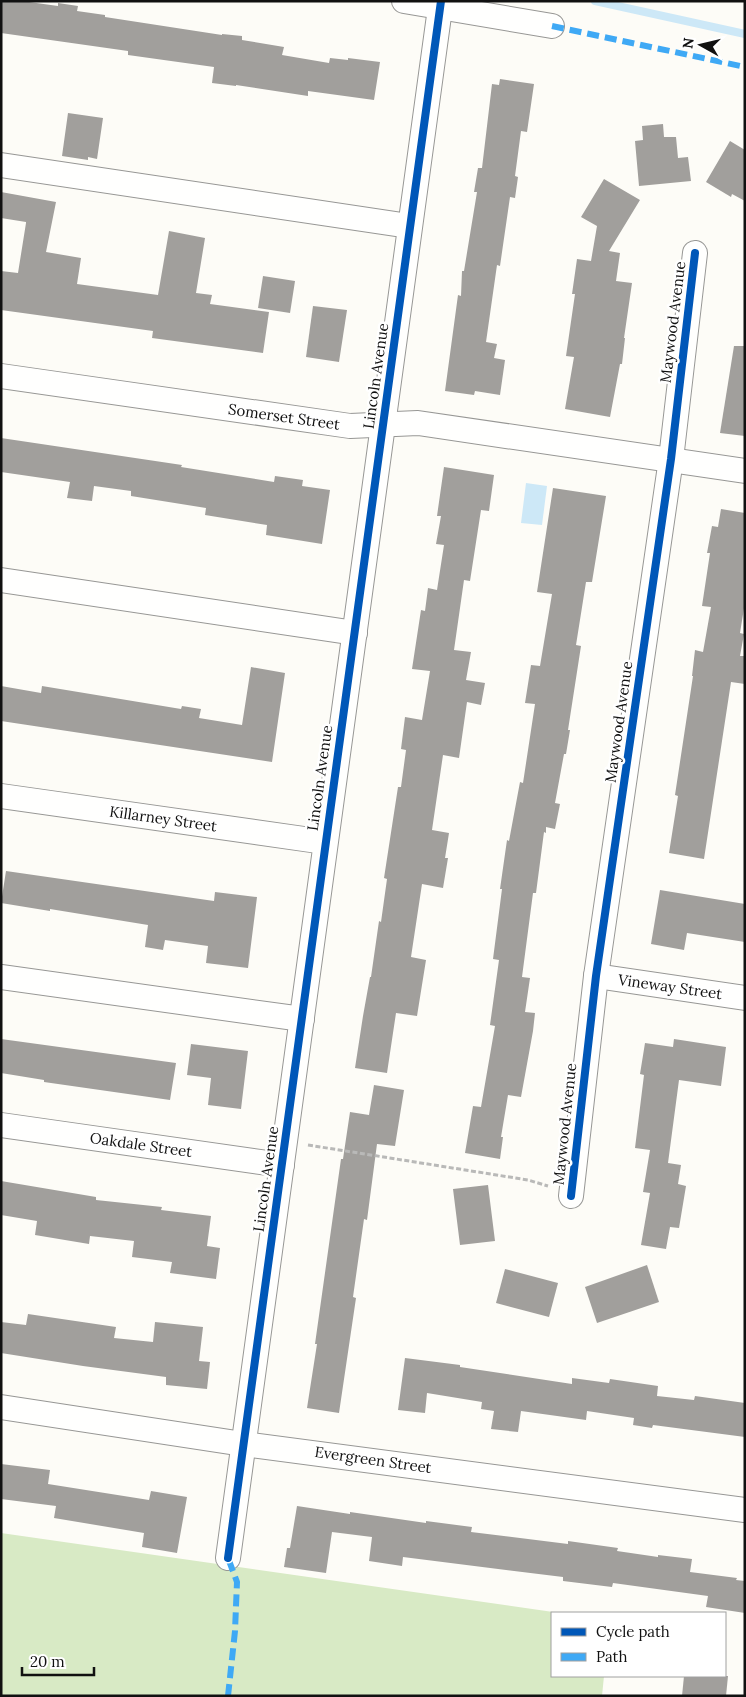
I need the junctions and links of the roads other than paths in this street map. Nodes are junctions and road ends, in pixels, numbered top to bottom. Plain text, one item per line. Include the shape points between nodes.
1 (404, 1) edge
2 (440, 5) edge
3 (552, 26) dead end
4 (1, 165) edge
5 (410, 226) junction
6 (695, 253) dead end
7 (1, 376) edge
8 (383, 425) junction
9 (671, 459) junction
10 (745, 471) edge
11 (1, 580) edge
12 (355, 633) junction
13 (1, 796) edge
14 (325, 842) junction
15 (596, 976) junction
16 (1, 977) edge
17 (745, 998) edge
18 (302, 1019) junction
19 (1, 1126) edge
20 (282, 1165) junction
21 (571, 1196) road end
22 (1, 1407) edge
23 (243, 1444) junction
24 (745, 1510) edge
25 (228, 1558) dead end

1 - 2 street
2 - 3 street
2 - 5 street, Lincoln Avenue
4 - 5 street
5 - 8 street, Lincoln Avenue
6 - 9 street, Maywood Avenue
7 - 8 street, Somerset Street via 350,426
8 - 9 street, Somerset Street via 418,423
8 - 12 street, Lincoln Avenue
9 - 10 street, Somerset Street
9 - 15 street, Maywood Avenue
11 - 12 street
12 - 14 street, Lincoln Avenue
13 - 14 street, Killarney Street
14 - 18 street, Lincoln Avenue
15 - 17 street, Vineway Street
15 - 21 street, Maywood Avenue
16 - 18 street
18 - 20 street, Lincoln Avenue
19 - 20 street, Oakdale Street
20 - 23 street, Lincoln Avenue
22 - 23 street, Evergreen Street
23 - 24 street, Evergreen Street
23 - 25 street, Lincoln Avenue

